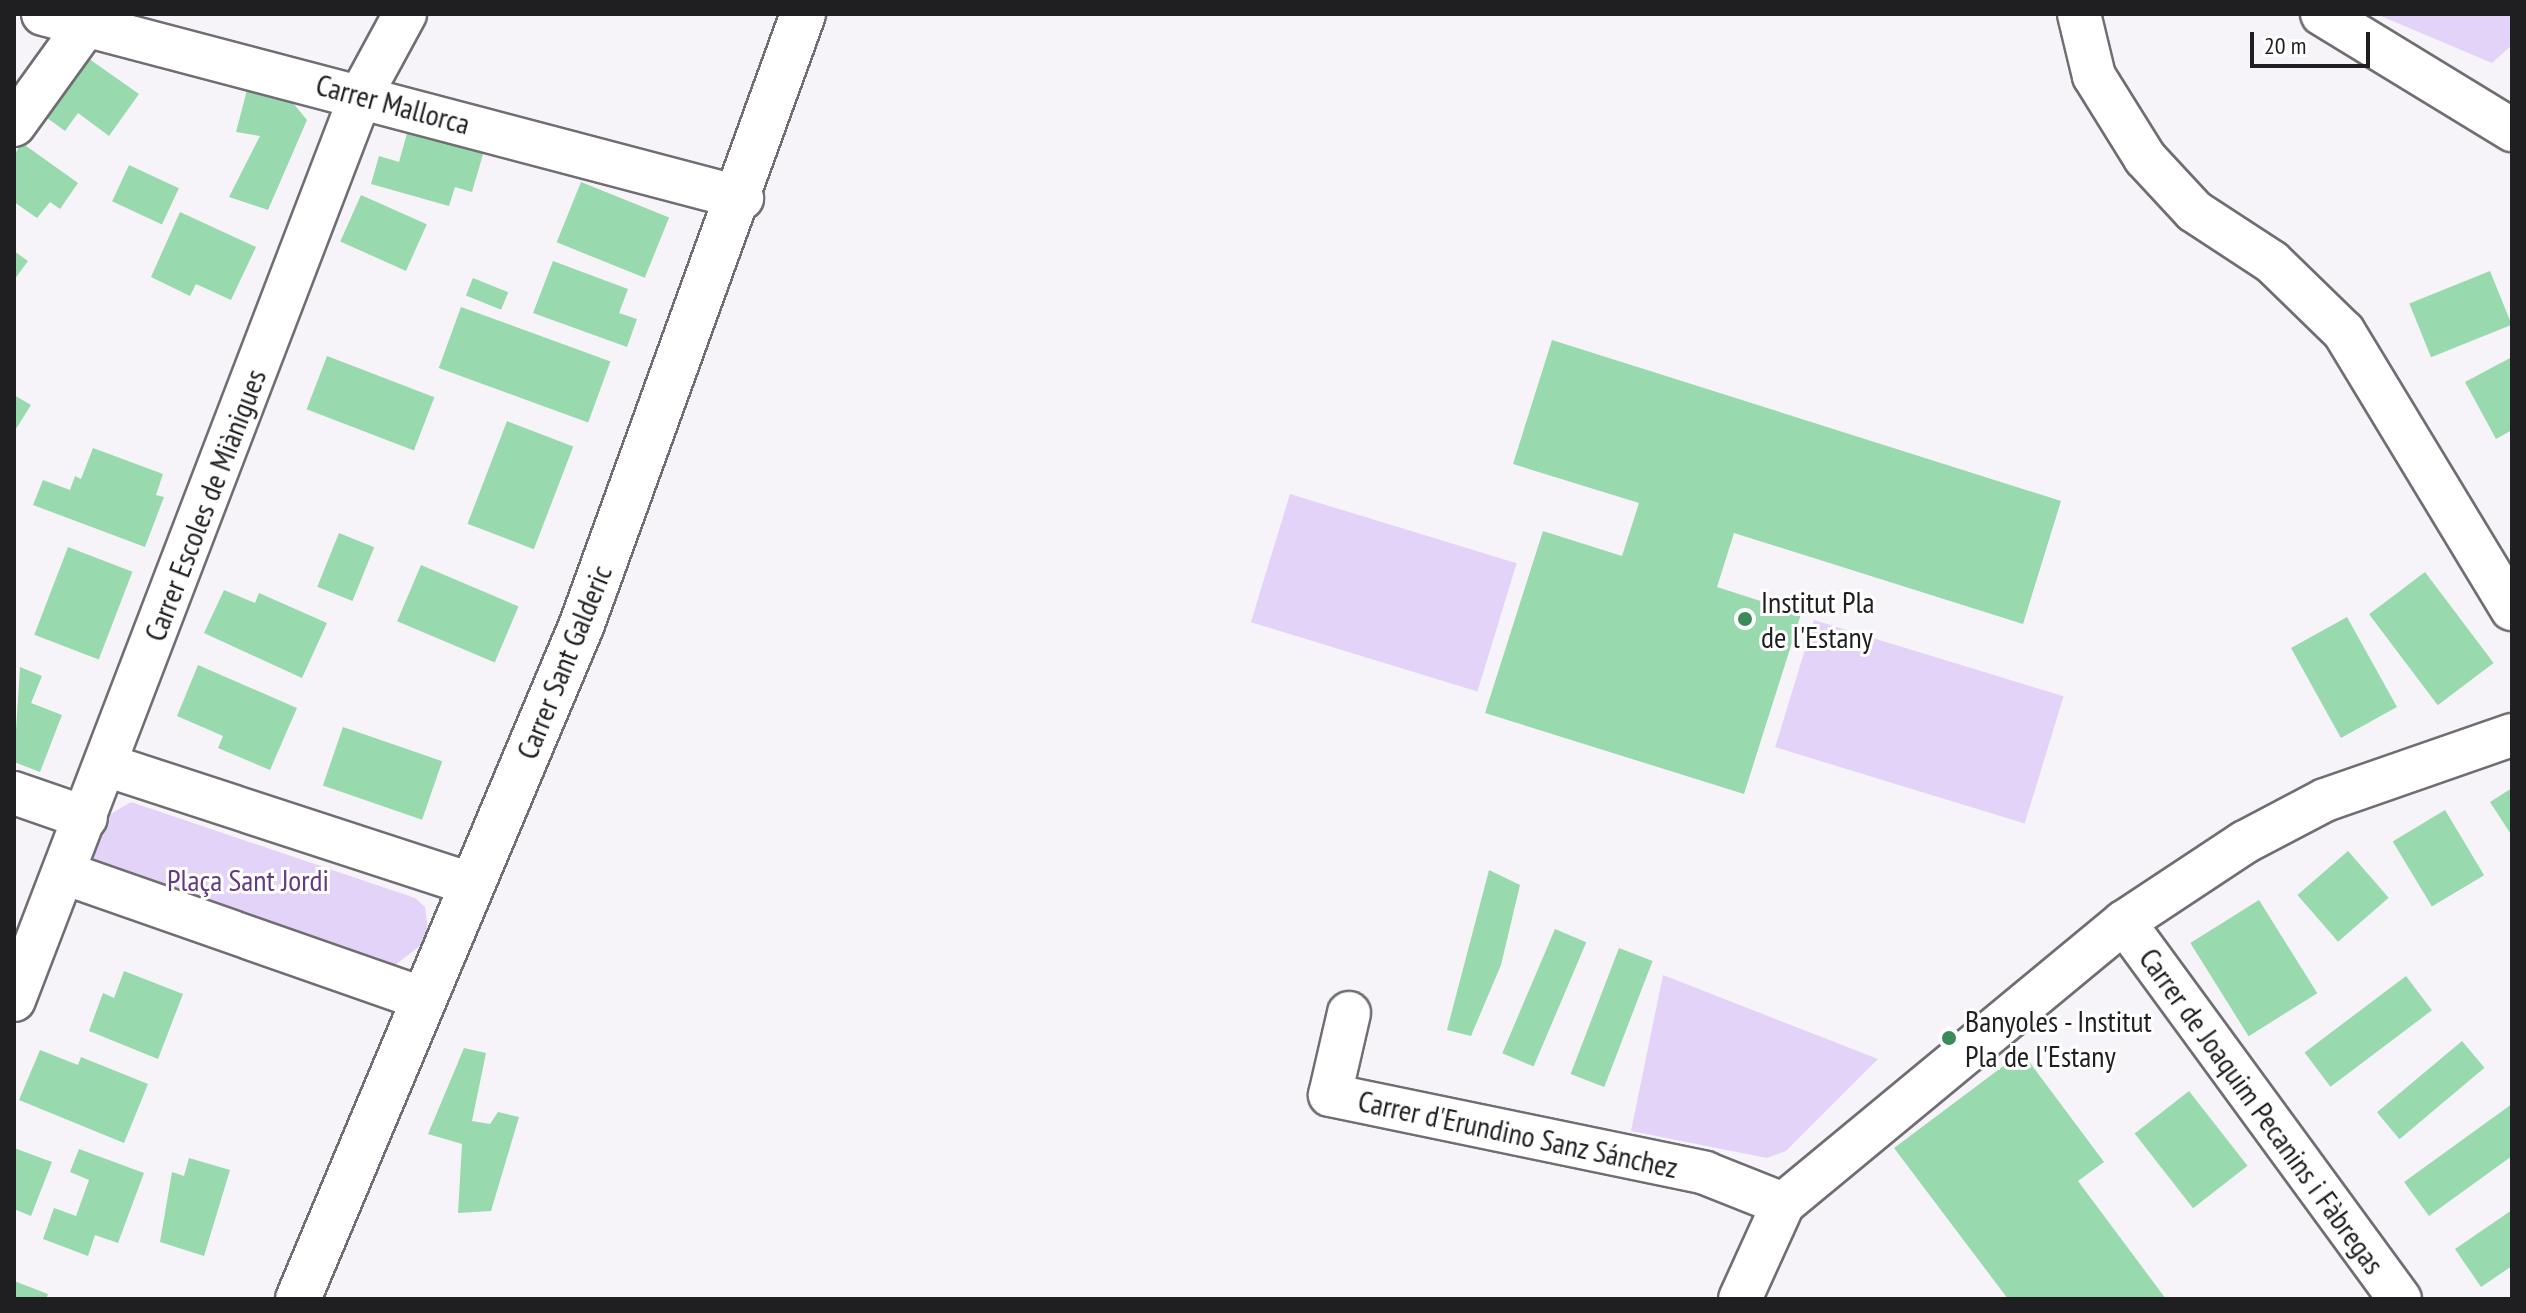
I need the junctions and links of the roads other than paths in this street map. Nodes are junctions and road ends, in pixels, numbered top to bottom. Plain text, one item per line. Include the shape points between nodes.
1 (43, 14) edge
2 (405, 14) edge
3 (803, 14) edge
4 (2079, 14) edge
5 (2322, 14) edge
6 (90, 20) edge
7 (361, 95) junction
8 (14, 125) edge
9 (2512, 130) edge
10 (742, 198) junction
11 (2512, 609) edge
12 (2512, 735) edge
13 (106, 765) junction
14 (14, 793) edge
15 (86, 818) junction
16 (64, 873) junction
17 (471, 884) junction
18 (2124, 922) junction
19 (423, 999) junction
20 (14, 1000) edge
21 (1349, 1013) dead end
22 (1783, 1204) junction
23 (298, 1299) edge
24 (1740, 1299) edge
25 (2400, 1299) edge

1 - 6 street, Carrer Mallorca
2 - 7 street, Carrer Escoles de Miànigues
3 - 10 street, Carrer Sant Galderic
4 - 11 street via 2094,76 2145,158 2194,211 2272,262 2344,332
5 - 9 street
6 - 7 street, Carrer Mallorca
6 - 8 street
7 - 10 street, Carrer Mallorca
7 - 13 street, Carrer Escoles de Miànigues
10 - 17 street, Carrer Sant Galderic via 582,624
12 - 18 street via 2325,800 2245,842
13 - 15 street, Carrer Escoles de Miànigues
13 - 17 street
14 - 15 street
15 - 16 street, Carrer Escoles de Miànigues
16 - 19 street
16 - 20 street, Carrer Escoles de Miànigues
17 - 19 street, Carrer Sant Galderic
18 - 22 street via 1844,1147
18 - 25 street, Carrer de Joaquim Pecanins i Fàbregas
19 - 23 street, Carrer Sant Galderic
21 - 22 street, Carrer d'Erundino Sanz Sánchez via 1330,1095 1705,1173
22 - 24 street

